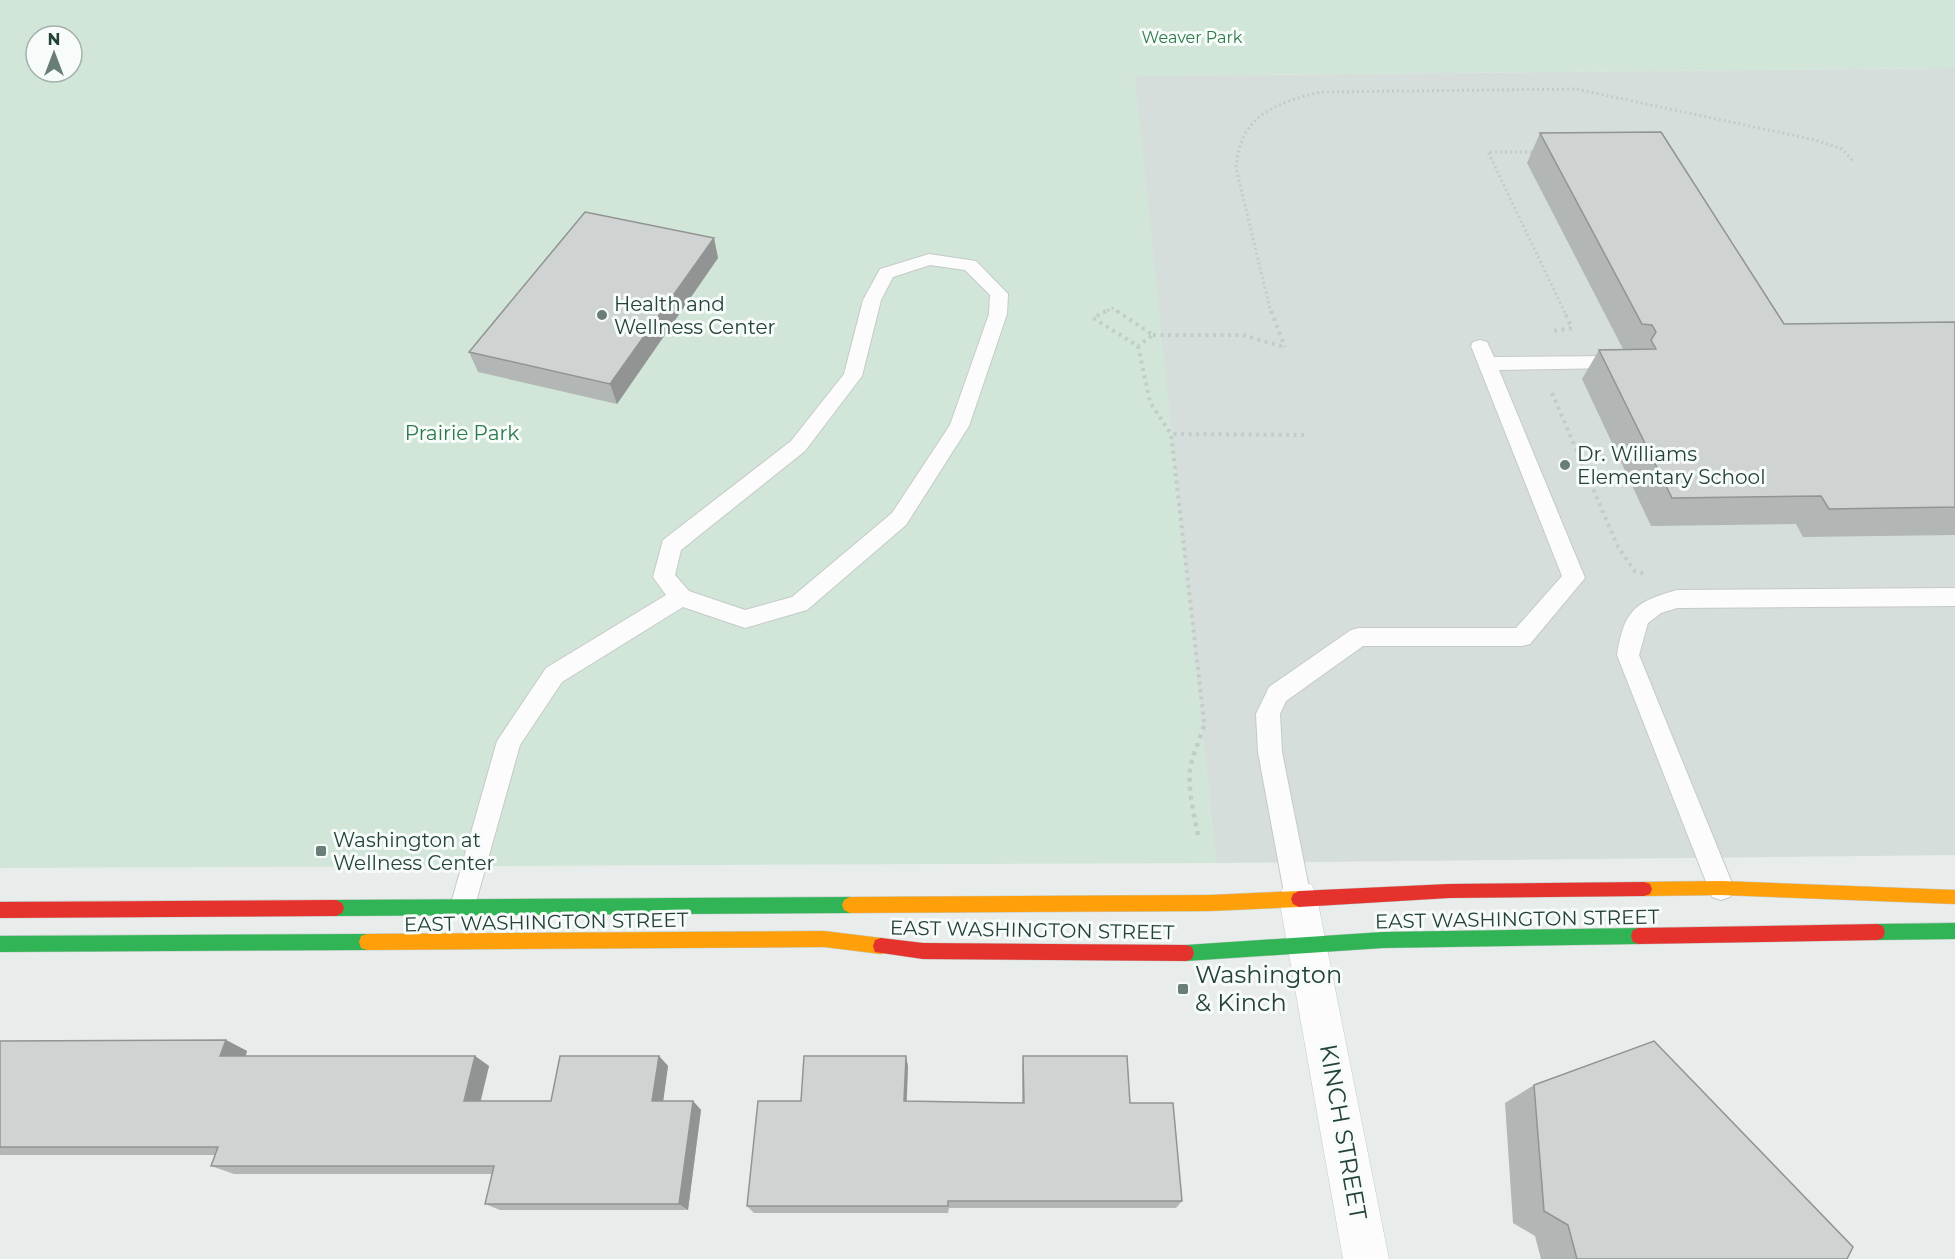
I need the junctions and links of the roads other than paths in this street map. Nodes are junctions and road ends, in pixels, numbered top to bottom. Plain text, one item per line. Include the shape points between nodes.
1 (1627, 362) edge
2 (681, 597) junction
3 (1955, 597) edge
4 (1721, 888) junction
5 (1955, 897) edge
6 (1298, 898) junction
7 (464, 907) junction
8 (0, 910) edge
9 (1955, 931) edge
10 (1307, 943) junction
11 (0, 944) edge
12 (1366, 1259) edge

1 - 6 lane via 1568,363 1483,355 1574,578 1522,637 1359,637 1277,694 1268,714 1270,752
2 - 2 lane via 746,619 799,604 899,519 959,426 998,314 999,294 970,265 929,259 886,273 872,300 853,376 798,446 671,546 664,577
2 - 7 lane via 554,675 509,741
3 - 4 lane via 1677,599 1651,606 1633,624 1628,655
4 - 5 main road, EAST WASHINGTON STREET
4 - 6 main road, EAST WASHINGTON STREET via 1449,891
6 - 7 main road, EAST WASHINGTON STREET via 1210,903
6 - 10 street, KINCH STREET
7 - 8 main road, EAST WASHINGTON STREET
9 - 10 main road, EAST WASHINGTON STREET
10 - 11 main road, EAST WASHINGTON STREET via 1182,953 923,951 824,939
10 - 12 street, KINCH STREET

